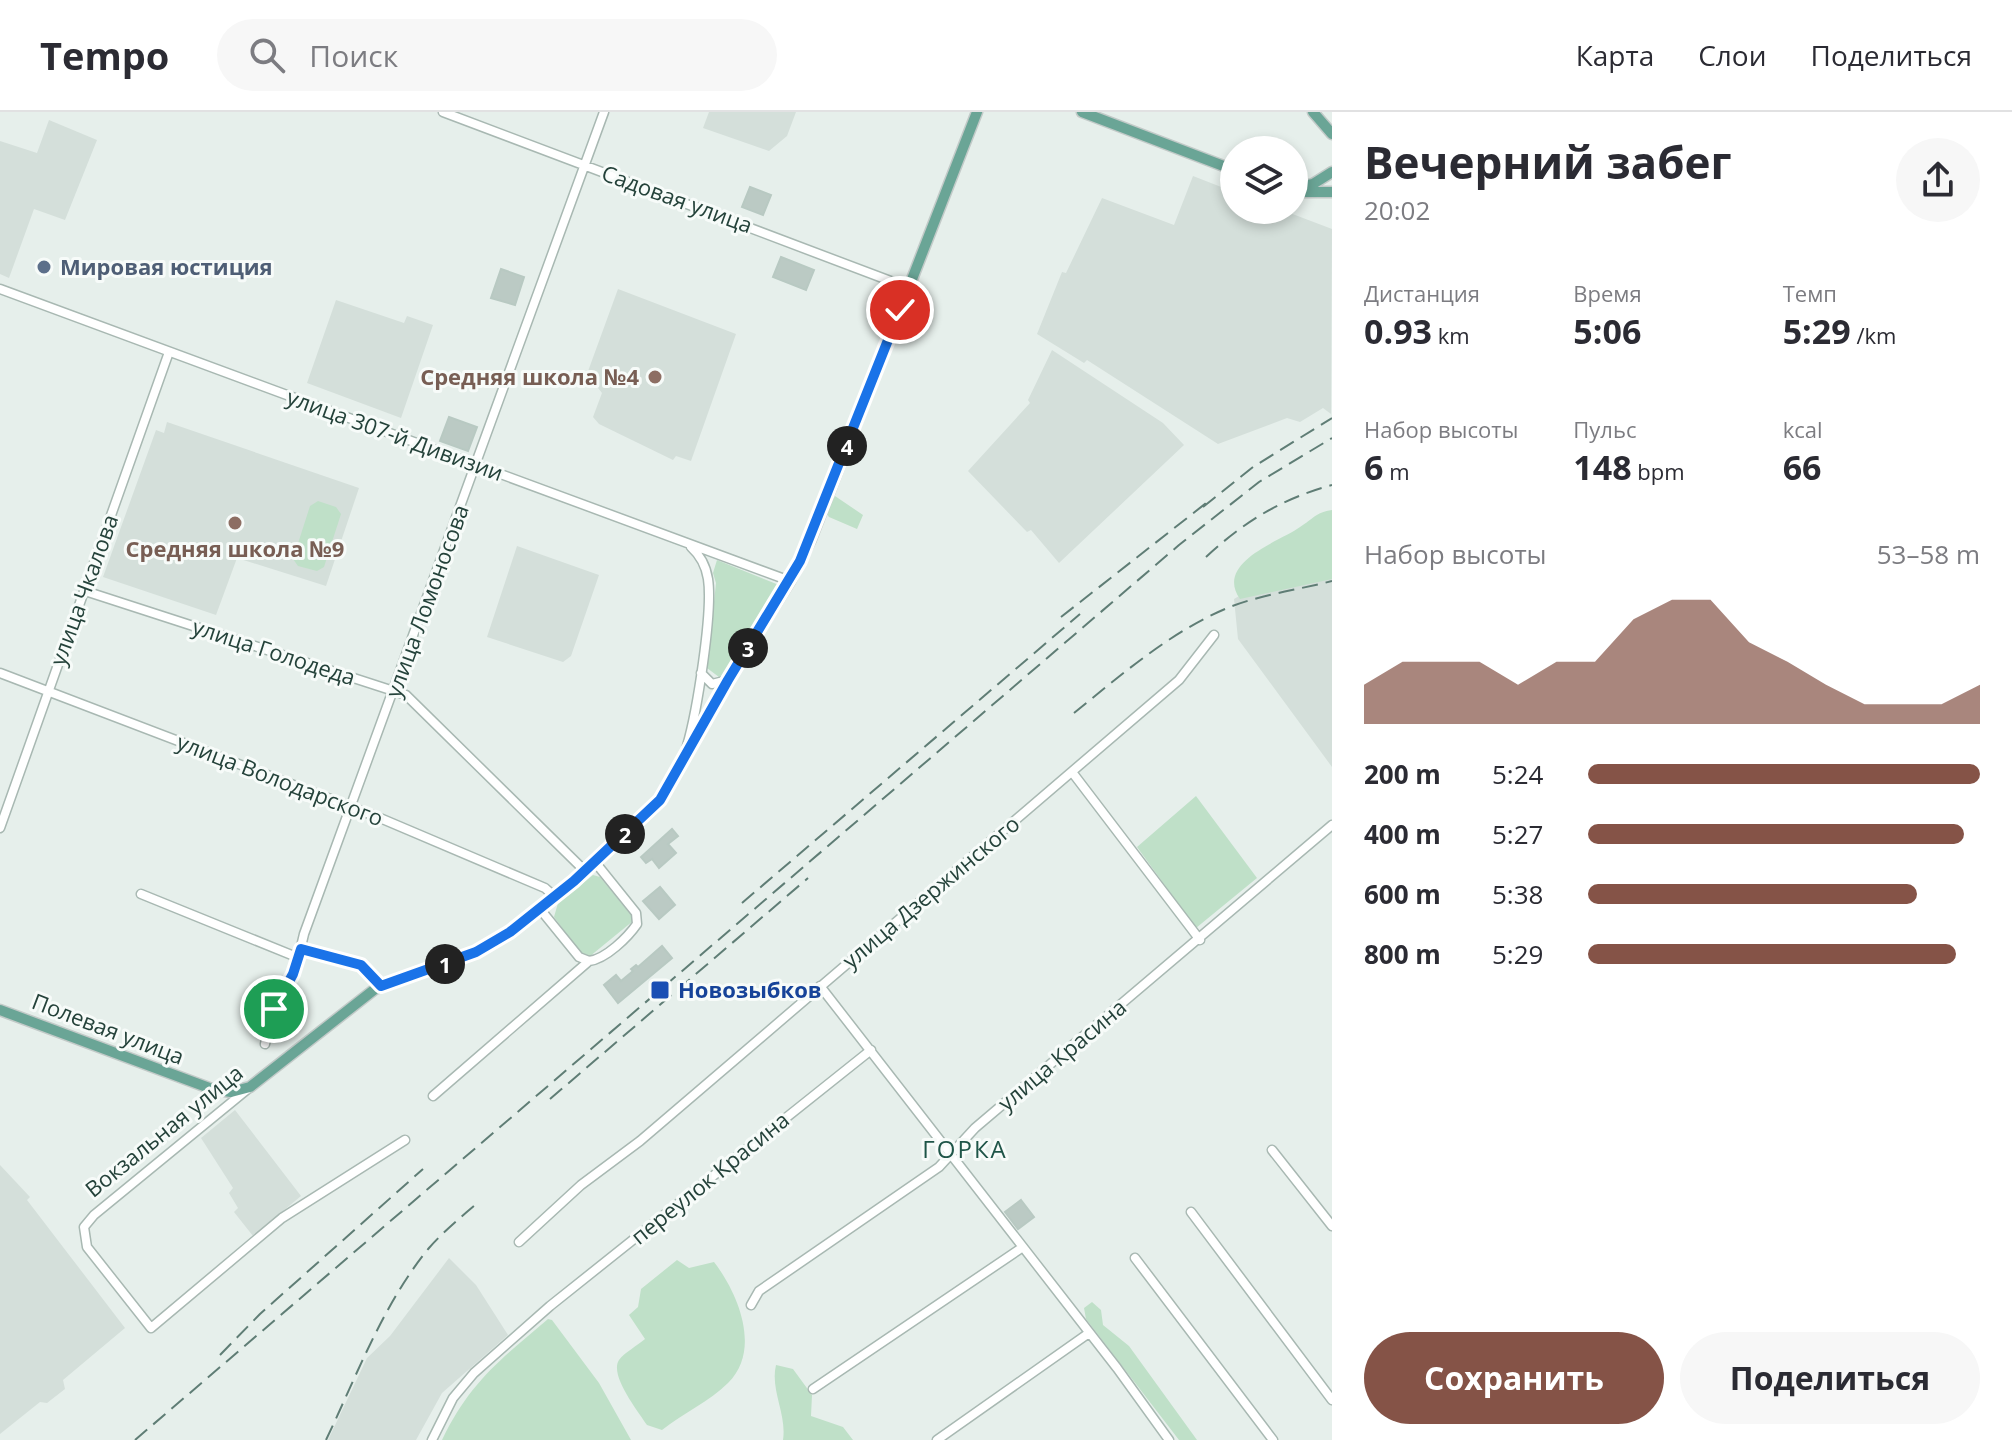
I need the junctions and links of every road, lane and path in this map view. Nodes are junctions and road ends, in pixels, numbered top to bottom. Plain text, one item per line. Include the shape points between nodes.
1 (443, 112) edge
2 (604, 112) edge
3 (977, 112) edge
4 (1082, 112) edge
5 (1313, 112) edge
6 (1331, 135) edge
7 (584, 165) junction
8 (1220, 165) edge
9 (1331, 172) edge
10 (1308, 186) edge
11 (1332, 186) edge
12 (1308, 191) edge
13 (1332, 192) edge
14 (909, 288) junction
15 (0, 289) edge
16 (169, 352) junction
17 (476, 465) junction
18 (680, 541) junction
19 (790, 581) junction
20 (85, 591) junction
21 (1214, 635) dead end
22 (701, 668) junction
23 (0, 673) edge
24 (728, 680) junction
25 (395, 690) junction
26 (48, 691) junction
27 (679, 769) junction
28 (1072, 772) junction
29 (352, 807) junction
30 (1332, 825) edge
31 (0, 828) edge
32 (595, 862) junction
33 (585, 871) junction
34 (141, 894) dead end
35 (555, 897) junction
36 (540, 909) junction
37 (1200, 940) junction
38 (300, 954) junction
39 (589, 961) junction
40 (381, 986) junction
41 (820, 986) junction
42 (0, 1010) edge
43 (265, 1044) dead end
44 (871, 1050) junction
45 (250, 1087) junction
46 (212, 1089) junction
47 (433, 1096) dead end
48 (220, 1112) junction
49 (405, 1140) dead end
50 (1272, 1150) dead end
51 (952, 1154) junction
52 (1191, 1212) dead end
53 (1332, 1226) edge
54 (519, 1242) dead end
55 (1023, 1247) junction
56 (1135, 1258) dead end
57 (751, 1305) dead end
58 (1089, 1333) junction
59 (813, 1389) dead end
60 (1332, 1400) edge
61 (432, 1440) edge
62 (937, 1440) edge
63 (1168, 1440) edge
64 (1273, 1440) edge

1 - 7 street, Садовая улица
2 - 7 street, улица Ломоносова
3 - 14 main road, Вокзальная улица
4 - 8 main road
5 - 6 main road
7 - 14 street, Садовая улица
7 - 17 street, улица Ломоносова
9 - 10 main road
9 - 11 main road
12 - 13 main road
14 - 19 main road, Вокзальная улица
15 - 16 street, улица 307-й Дивизии
16 - 17 street, улица 307-й Дивизии
16 - 20 street, улица Чкалова
17 - 18 street, улица 307-й Дивизии
17 - 25 street, улица Ломоносова
18 - 19 street, улица 307-й Дивизии
18 - 22 street via 701,557 708,579
19 - 24 main road, Вокзальная улица
20 - 25 street, улица Голодеда
20 - 26 street, улица Чкалова
21 - 28 street, улица Дзержинского via 1179,680
22 - 24 street via 703,678 712,684
22 - 27 street
23 - 26 street, улица Володарского
24 - 27 main road, Вокзальная улица
25 - 29 street, улица Ломоносова
25 - 33 street, улица Голодеда via 414,702
26 - 29 street, улица Володарского
26 - 31 street, улица Чкалова
27 - 32 main road, Вокзальная улица via 660,800
28 - 37 street
28 - 41 street, улица Дзержинского
29 - 35 street, улица Володарского via 545,888
29 - 38 street, улица Ломоносова
30 - 37 street, улица Красина
32 - 33 main road, Вокзальная улица
32 - 39 street via 636,913 637,924 603,956
33 - 35 main road, Вокзальная улица
34 - 38 street
35 - 36 main road, Вокзальная улица
36 - 39 street via 579,957
36 - 40 main road, Вокзальная улица via 476,952
37 - 51 street, улица Красина via 993,1112
38 - 40 street via 361,965
38 - 43 street, улица Ломоносова via 272,1014
39 - 47 street
40 - 45 main road, Вокзальная улица
41 - 44 street
41 - 54 street, улица Дзержинского
42 - 46 main road, Полевая улица
44 - 51 street
44 - 61 street, переулок Красина via 550,1306 466,1381
45 - 46 main road, Полевая улица
45 - 48 street, Вокзальная улица
46 - 48 street via 223,1098
48 - 49 street, Вокзальная улица via 84,1227 87,1247 151,1328 282,1218
50 - 53 street
51 - 55 street
51 - 57 street, улица Красина via 759,1291
52 - 60 street
55 - 58 street
55 - 59 street
56 - 64 street
58 - 62 street
58 - 63 street

